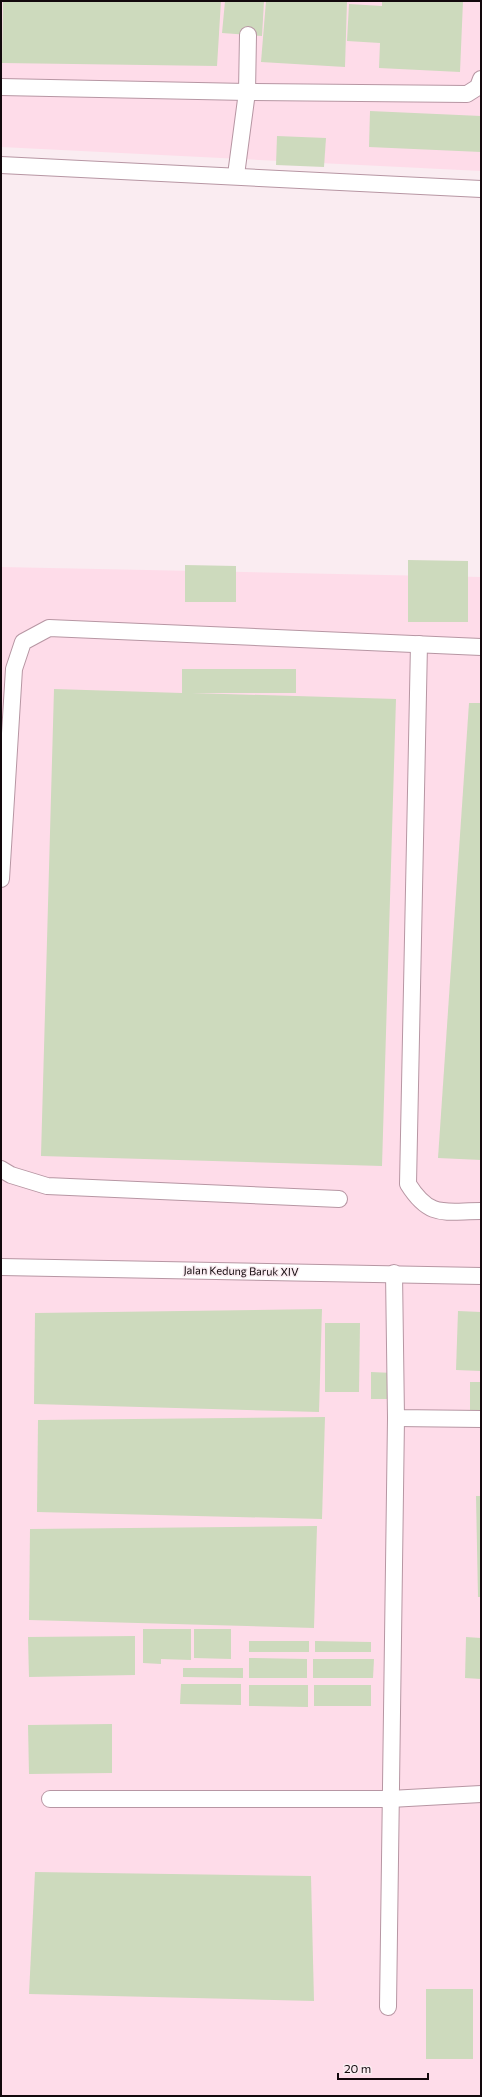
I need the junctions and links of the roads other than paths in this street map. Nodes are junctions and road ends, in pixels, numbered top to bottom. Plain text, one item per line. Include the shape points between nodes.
1 (248, 35) dead end
2 (481, 79) edge
3 (1, 87) edge
4 (247, 92) junction
5 (1, 165) edge
6 (236, 175) junction
7 (481, 189) edge
8 (419, 644) junction
9 (481, 647) edge
10 (1, 879) edge
11 (1, 1169) edge
12 (339, 1199) dead end
13 (481, 1211) edge
14 (1, 1267) edge
15 (394, 1273) junction
16 (481, 1276) edge
17 (396, 1418) junction
18 (481, 1419) edge
19 (481, 1794) edge
20 (50, 1799) dead end
21 (390, 1799) junction
22 (388, 2008) dead end

1 - 4 lane
2 - 4 lane via 478,87 467,94
3 - 4 lane
4 - 6 lane
5 - 6 lane
6 - 7 lane
8 - 9 lane
8 - 10 lane via 49,628 23,642 14,669
8 - 13 lane via 408,1184 428,1208 439,1211
11 - 12 lane via 11,1175 47,1186
14 - 15 lane, Jalan Kedung Baruk XIV
15 - 16 lane, Jalan Kedung Baruk XIV
15 - 17 lane
17 - 18 lane
17 - 21 lane
19 - 21 lane
20 - 21 lane
21 - 22 lane

